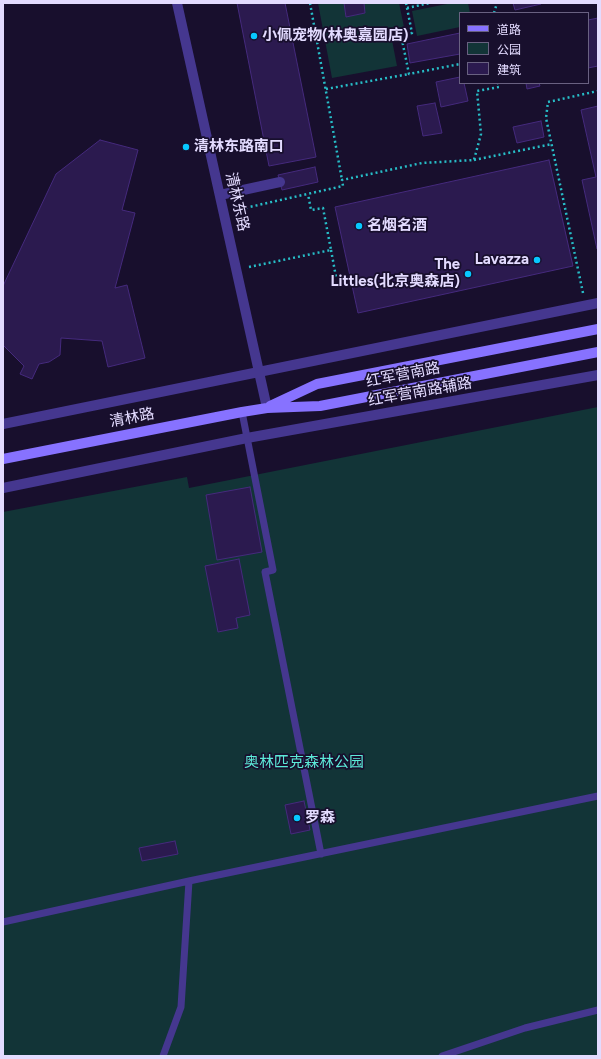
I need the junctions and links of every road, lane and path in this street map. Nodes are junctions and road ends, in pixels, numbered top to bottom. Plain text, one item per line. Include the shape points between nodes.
1 (177, 3) edge
2 (310, 3) edge
3 (406, 3) edge
4 (430, 3) edge
5 (407, 8) junction
6 (459, 64) edge
7 (408, 74) junction
8 (498, 84) edge
9 (326, 89) junction
10 (598, 91) edge
11 (552, 144) junction
12 (474, 160) junction
13 (342, 180) junction
14 (280, 182) dead end
15 (308, 194) junction
16 (220, 195) junction
17 (224, 212) junction
18 (331, 250) junction
19 (236, 270) junction
20 (336, 277) dead end
21 (598, 303) edge
22 (585, 305) junction
23 (594, 330) edge
24 (598, 352) edge
25 (258, 371) junction
26 (598, 375) edge
27 (267, 408) junction
28 (242, 412) junction
29 (3, 424) edge
30 (247, 438) junction
31 (3, 458) edge
32 (3, 488) edge
33 (598, 796) edge
34 (320, 854) junction
35 (189, 881) junction
36 (3, 922) edge
37 (598, 1010) edge
38 (163, 1056) edge
39 (442, 1056) edge

1 - 16 street, 清林东路
2 - 9 path
3 - 5 path
4 - 5 path
5 - 7 path via 412,33 401,35
6 - 7 path
7 - 9 path
8 - 12 path via 499,87 477,91 481,134
9 - 13 path
10 - 11 path via 548,102 546,118
11 - 12 path
11 - 22 path
12 - 13 path via 422,163
13 - 15 path via 343,186
14 - 16 street
15 - 17 path
15 - 18 path via 311,210 323,208
16 - 17 street, 清林东路
17 - 19 street, 清林东路
18 - 19 path
18 - 20 path
19 - 25 street, 清林东路
21 - 22 street
22 - 25 street
23 - 27 main road, 红军营南路 via 317,384
24 - 27 main road, 红军营南路 via 320,406
25 - 27 street, 清林东路
25 - 29 street
26 - 30 street, 红军营南路辅路
27 - 28 main road, 清林路
28 - 30 lane
28 - 31 main road, 清林路
30 - 32 street, 红军营南路辅路
30 - 34 lane via 273,570 265,572
33 - 34 lane
34 - 35 lane
35 - 36 lane
35 - 38 lane via 181,1007
37 - 39 lane via 525,1028

